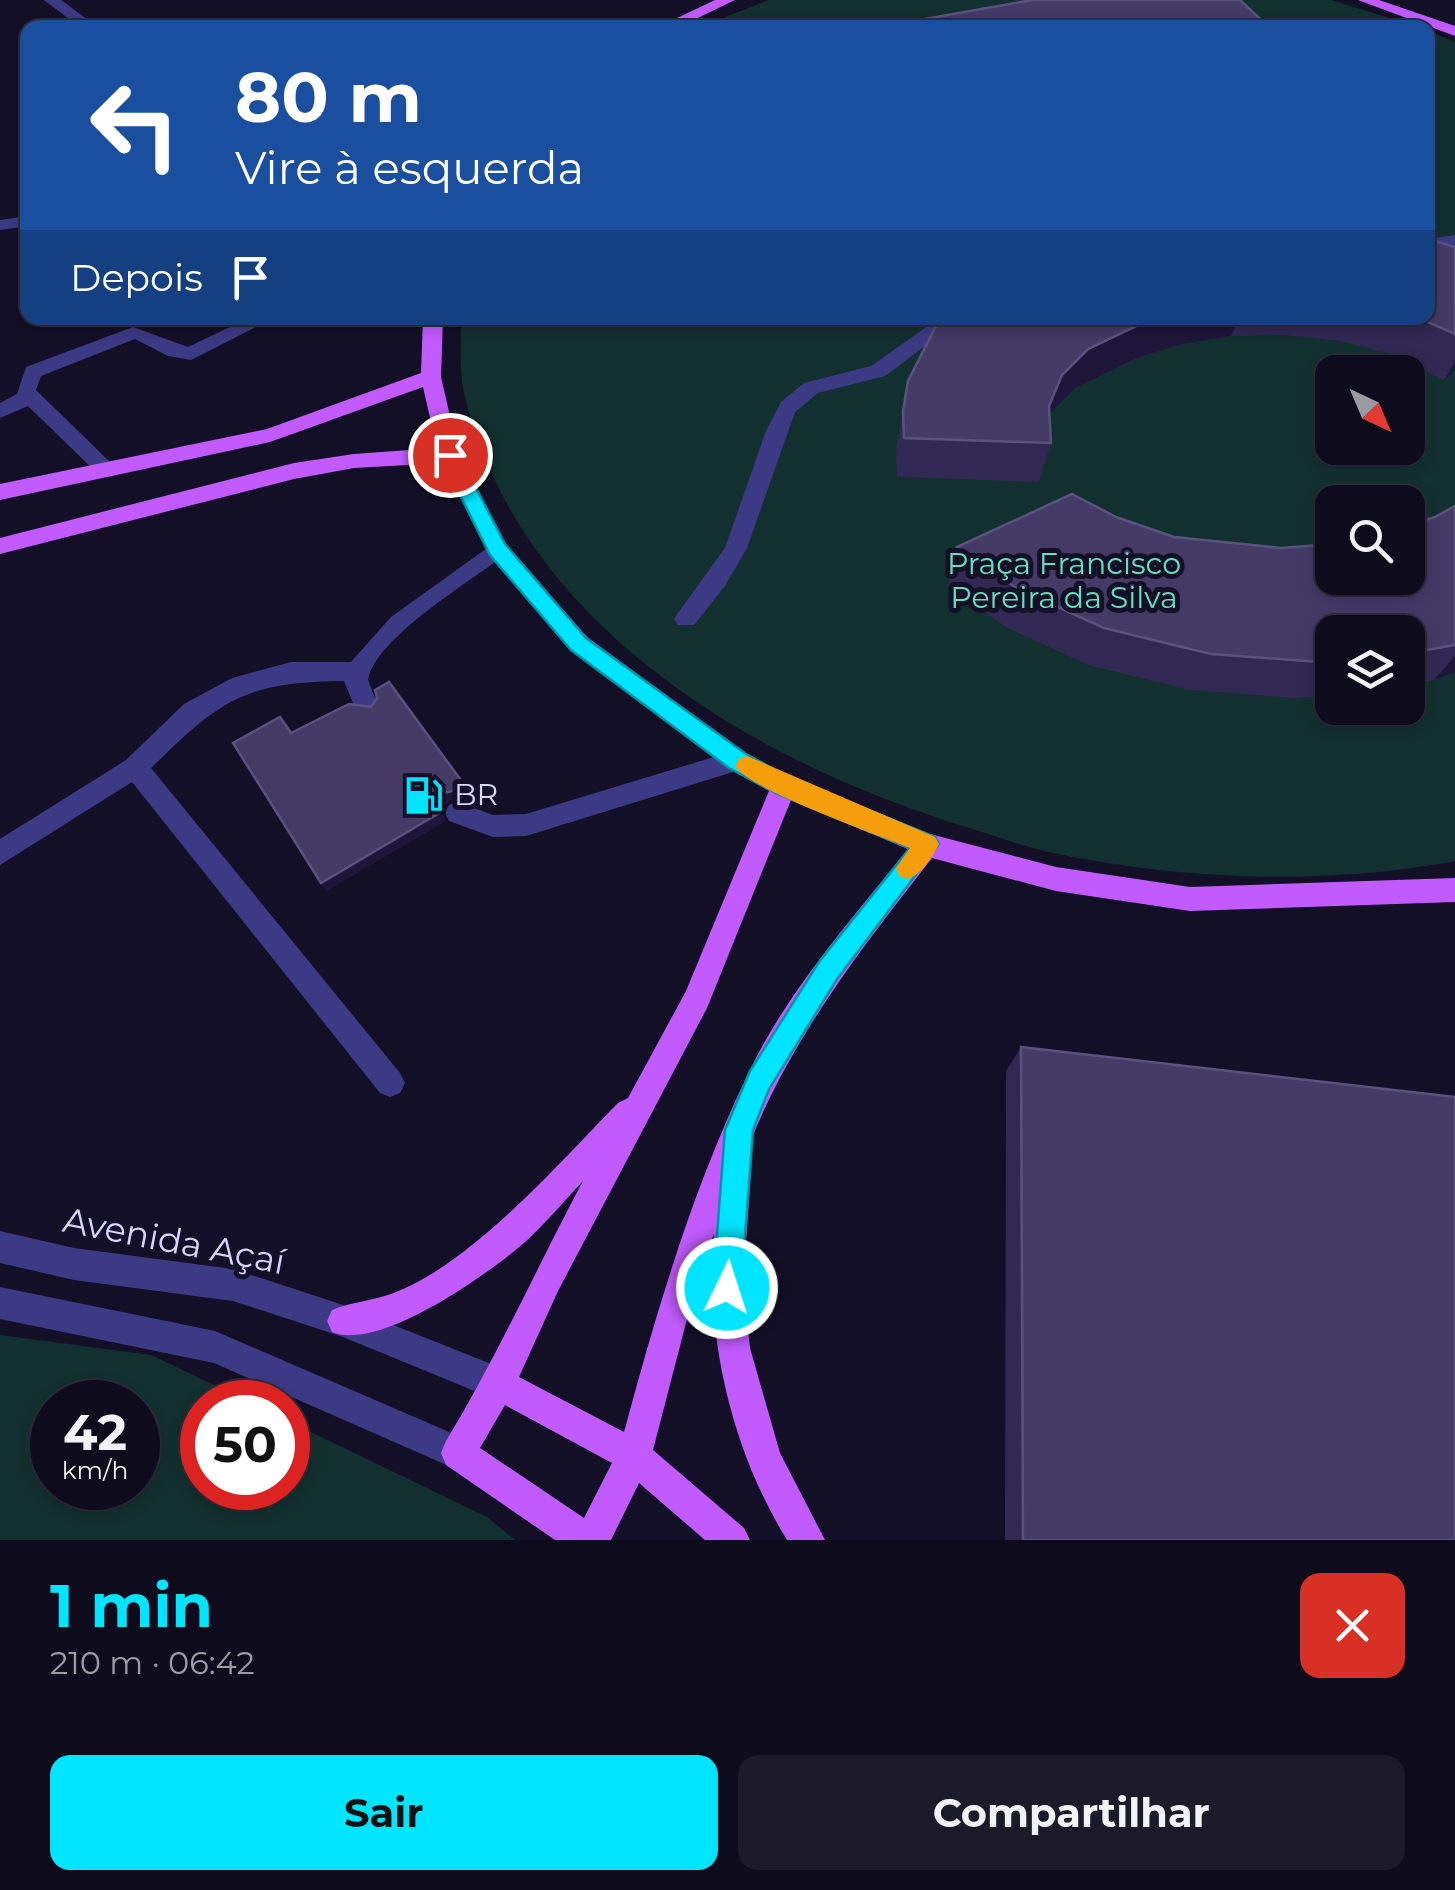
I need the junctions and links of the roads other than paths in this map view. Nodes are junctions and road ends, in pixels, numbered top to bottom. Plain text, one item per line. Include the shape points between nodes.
1 (51, 0) edge
2 (728, 0) edge
3 (1365, 0) edge
4 (80, 20) edge
5 (682, 20) edge
6 (1423, 20) edge
7 (250, 325) edge
8 (433, 325) edge
9 (943, 325) edge
10 (431, 378) junction
11 (30, 396) junction
12 (0, 411) edge
13 (450, 455) junction
14 (104, 468) junction
15 (0, 492) edge
16 (0, 546) edge
17 (498, 549) junction
18 (686, 619) dead end
19 (357, 671) junction
20 (366, 706) edge
21 (738, 761) junction
22 (134, 768) junction
23 (784, 786) junction
24 (458, 813) dead end
25 (927, 844) junction
26 (0, 853) edge
27 (1451, 893) edge
28 (390, 1083) dead end
29 (649, 1092) junction
30 (739, 1130) junction
31 (0, 1247) edge
32 (0, 1303) edge
33 (342, 1321) junction
34 (500, 1384) junction
35 (458, 1453) junction
36 (634, 1456) junction
37 (589, 1540) edge
38 (732, 1540) edge
39 (807, 1540) edge

1 - 4 street
2 - 5 main road
3 - 6 main road
7 - 11 street via 191,354 170,351 146,333 122,337 33,372 25,390
8 - 10 main road
9 - 18 street via 892,364 828,380 785,410 740,540
10 - 13 main road
10 - 14 main road via 270,435
11 - 12 street
11 - 14 street
13 - 16 main road via 294,471
13 - 17 main road
14 - 15 main road
17 - 19 street via 380,640
17 - 21 main road via 578,644
19 - 20 street via 358,695
19 - 22 street via 290,672 240,686 193,711
21 - 23 main road
21 - 24 street via 526,825 492,826
22 - 26 street
22 - 28 street
23 - 25 main road
23 - 29 main road via 697,999
25 - 27 main road via 1056,879 1190,898
25 - 30 main road via 828,970 760,1080
29 - 33 main road via 500,1242 397,1310
29 - 34 main road via 547,1280
30 - 36 main road via 684,1273
30 - 39 main road via 727,1288 740,1380 788,1514
31 - 33 street, Avenida Açaí via 233,1285
32 - 35 street via 236,1354
33 - 34 street, Avenida Açaí
34 - 35 main road
34 - 36 main road
35 - 37 main road
36 - 37 main road
36 - 38 main road

